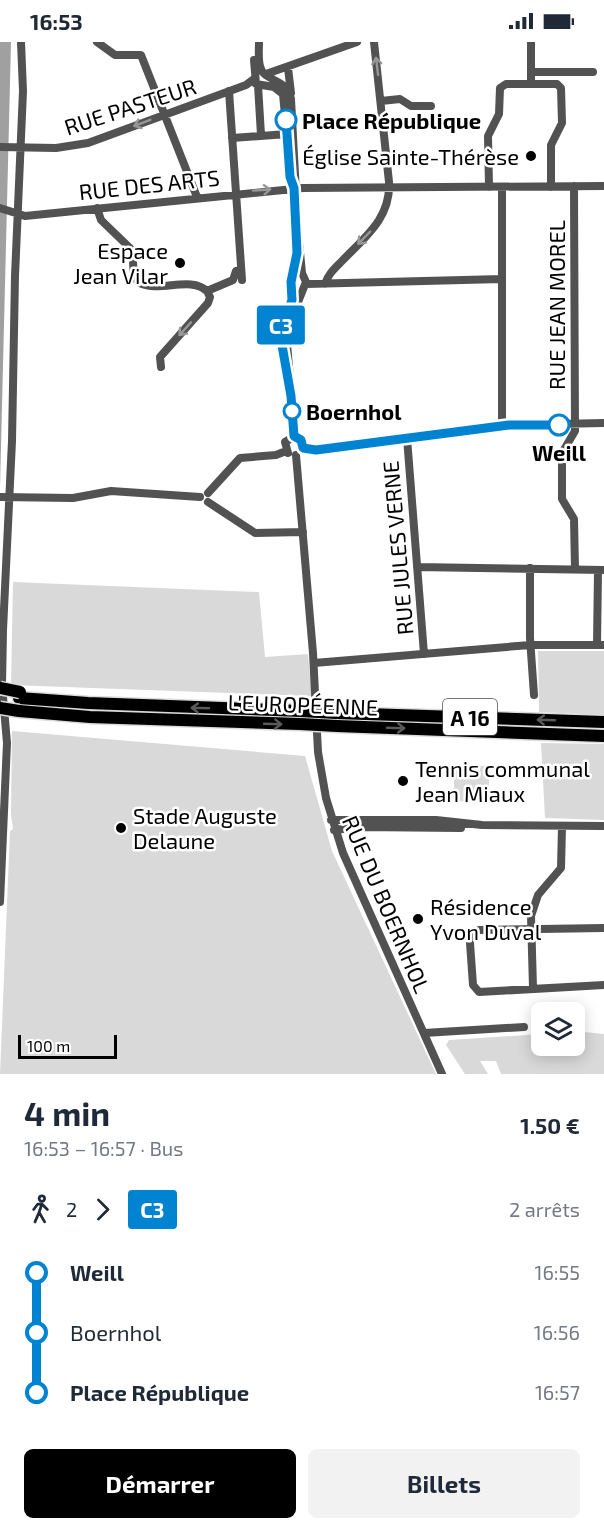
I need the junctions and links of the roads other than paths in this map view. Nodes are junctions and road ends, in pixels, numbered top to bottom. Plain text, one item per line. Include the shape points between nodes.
1 (21, 42) edge
2 (97, 42) edge
3 (254, 42) edge
4 (259, 42) edge
5 (357, 42) edge
6 (374, 42) edge
7 (531, 42) edge
8 (288, 68) junction
9 (531, 72) junction
10 (593, 72) dead end
11 (265, 74) junction
12 (258, 81) junction
13 (531, 84) junction
14 (229, 91) junction
15 (291, 99) junction
16 (381, 101) junction
17 (430, 106) dead end
18 (165, 115) junction
19 (287, 134) junction
20 (261, 135) junction
21 (232, 138) junction
22 (0, 147) edge
23 (16, 147) junction
24 (574, 186) junction
25 (604, 186) edge
26 (389, 187) junction
27 (489, 187) junction
28 (501, 187) junction
29 (551, 187) junction
30 (294, 188) junction
31 (235, 192) junction
32 (197, 197) junction
33 (97, 208) junction
34 (8, 212) edge
35 (297, 231) junction
36 (502, 279) junction
37 (293, 281) junction
38 (305, 282) junction
39 (325, 284) junction
40 (207, 291) junction
41 (161, 367) dead end
42 (291, 396) junction
43 (575, 425) junction
44 (604, 425) edge
45 (502, 426) junction
46 (294, 436) junction
47 (407, 438) junction
48 (303, 448) junction
49 (286, 451) junction
50 (296, 455) junction
51 (3, 497) edge
52 (206, 497) junction
53 (303, 532) junction
54 (417, 567) junction
55 (530, 568) junction
56 (575, 569) junction
57 (601, 570) edge
58 (530, 645) junction
59 (600, 645) edge
60 (424, 654) junction
61 (314, 663) junction
62 (0, 688) edge
63 (20, 695) junction
64 (534, 695) dead end
65 (0, 696) edge
66 (0, 708) edge
67 (18, 715) junction
68 (0, 716) edge
69 (604, 722) edge
70 (604, 736) edge
71 (331, 820) junction
72 (482, 825) junction
73 (562, 826) junction
74 (604, 826) edge
75 (334, 830) junction
76 (0, 902) edge
77 (604, 928) edge
78 (530, 931) junction
79 (604, 985) edge
80 (533, 988) junction
81 (524, 1027) dead end
82 (424, 1034) junction
83 (442, 1074) edge

1 - 23 street
2 - 18 street via 117,56 137,53 143,58
3 - 12 street
4 - 11 street via 260,67
5 - 8 street
16 -> 6 street
7 - 9 street
8 - 11 street
8 - 15 street
9 - 10 street
9 - 13 street
11 - 12 street via 268,80
11 - 15 street via 284,85
12 - 14 street, RUE PASTEUR
12 - 19 street via 284,95
12 - 20 street
13 - 27 street via 506,84 500,88 499,115 488,136
13 - 29 street via 561,86 562,123 551,145
14 - 18 street, RUE PASTEUR
14 - 21 street
15 - 30 street
16 - 17 street via 400,99 411,106
16 - 26 street
18 -> 23 street, RUE PASTEUR via 79,145
18 - 32 street
19 - 20 street
19 - 30 street
20 - 21 street
21 - 31 street
22 - 23 street, RUE PASTEUR
23 - 34 street
24 - 25 street, RUE DES ARTS
24 - 29 street, RUE DES ARTS
24 - 43 street, RUE JEAN MOREL
26 - 27 street, RUE DES ARTS
26 - 30 street, RUE DES ARTS
26 -> 39 street via 380,220 331,272
27 - 28 street, RUE DES ARTS
28 - 29 street, RUE DES ARTS
28 - 36 street
31 -> 30 street, RUE DES ARTS
30 - 35 street
31 - 32 street, RUE DES ARTS
31 - 40 street via 241,275 236,271 233,280
32 - 33 street, RUE DES ARTS
33 - 34 street, RUE DES ARTS
33 - 40 street via 102,221 132,250 136,279 147,286 198,285
34 - 51 street
35 - 37 street
35 - 38 street
36 - 39 street
36 - 45 street
37 - 38 street
37 - 38 street via 299,290
37 - 42 street via 292,300 280,334
38 - 39 street
38 - 42 street via 286,330
40 -> 41 street via 208,303 162,355
42 - 46 street
43 - 44 street
43 - 45 street
43 - 56 street via 573,437 562,453 562,499 574,519
45 - 47 street
46 - 48 street via 301,440
46 - 49 street via 286,441
47 - 48 street via 316,450
47 - 54 street, RUE JULES VERNE
48 - 50 street
49 - 50 street
49 - 52 street via 240,459
50 - 53 street, RUE DU BOERNHOL
51 - 52 street via 72,498 112,491
51 - 76 street via 7,535 2,685 7,743
52 - 53 street via 255,533
53 - 61 street, RUE DU BOERNHOL
54 - 55 street
54 - 60 street, RUE JULES VERNE
55 - 56 street
55 - 58 street
56 - 57 street
57 - 59 street
58 - 59 street
58 - 60 street
58 - 64 street
60 - 61 street
61 - 71 street, RUE DU BOERNHOL via 319,759
62 - 63 highway, bridge
63 - 65 highway
69 -> 63 highway, L'EUROPÉENNE / A 16, bridge via 56,702
66 - 67 highway, L'EUROPÉENNE / A 16, bridge
67 - 68 highway
67 -> 70 highway, L'EUROPÉENNE / A 16, bridge
71 - 72 street via 436,820
71 - 75 street, RUE DU BOERNHOL
72 - 73 street
72 - 75 street
73 - 74 street
73 - 78 street via 561,867 537,898
75 - 82 street, RUE DU BOERNHOL
77 - 78 street
78 - 80 street
78 - 80 street via 474,932 470,943 472,984 477,991
79 - 80 street
81 - 82 street
82 - 83 street, RUE DU BOERNHOL

